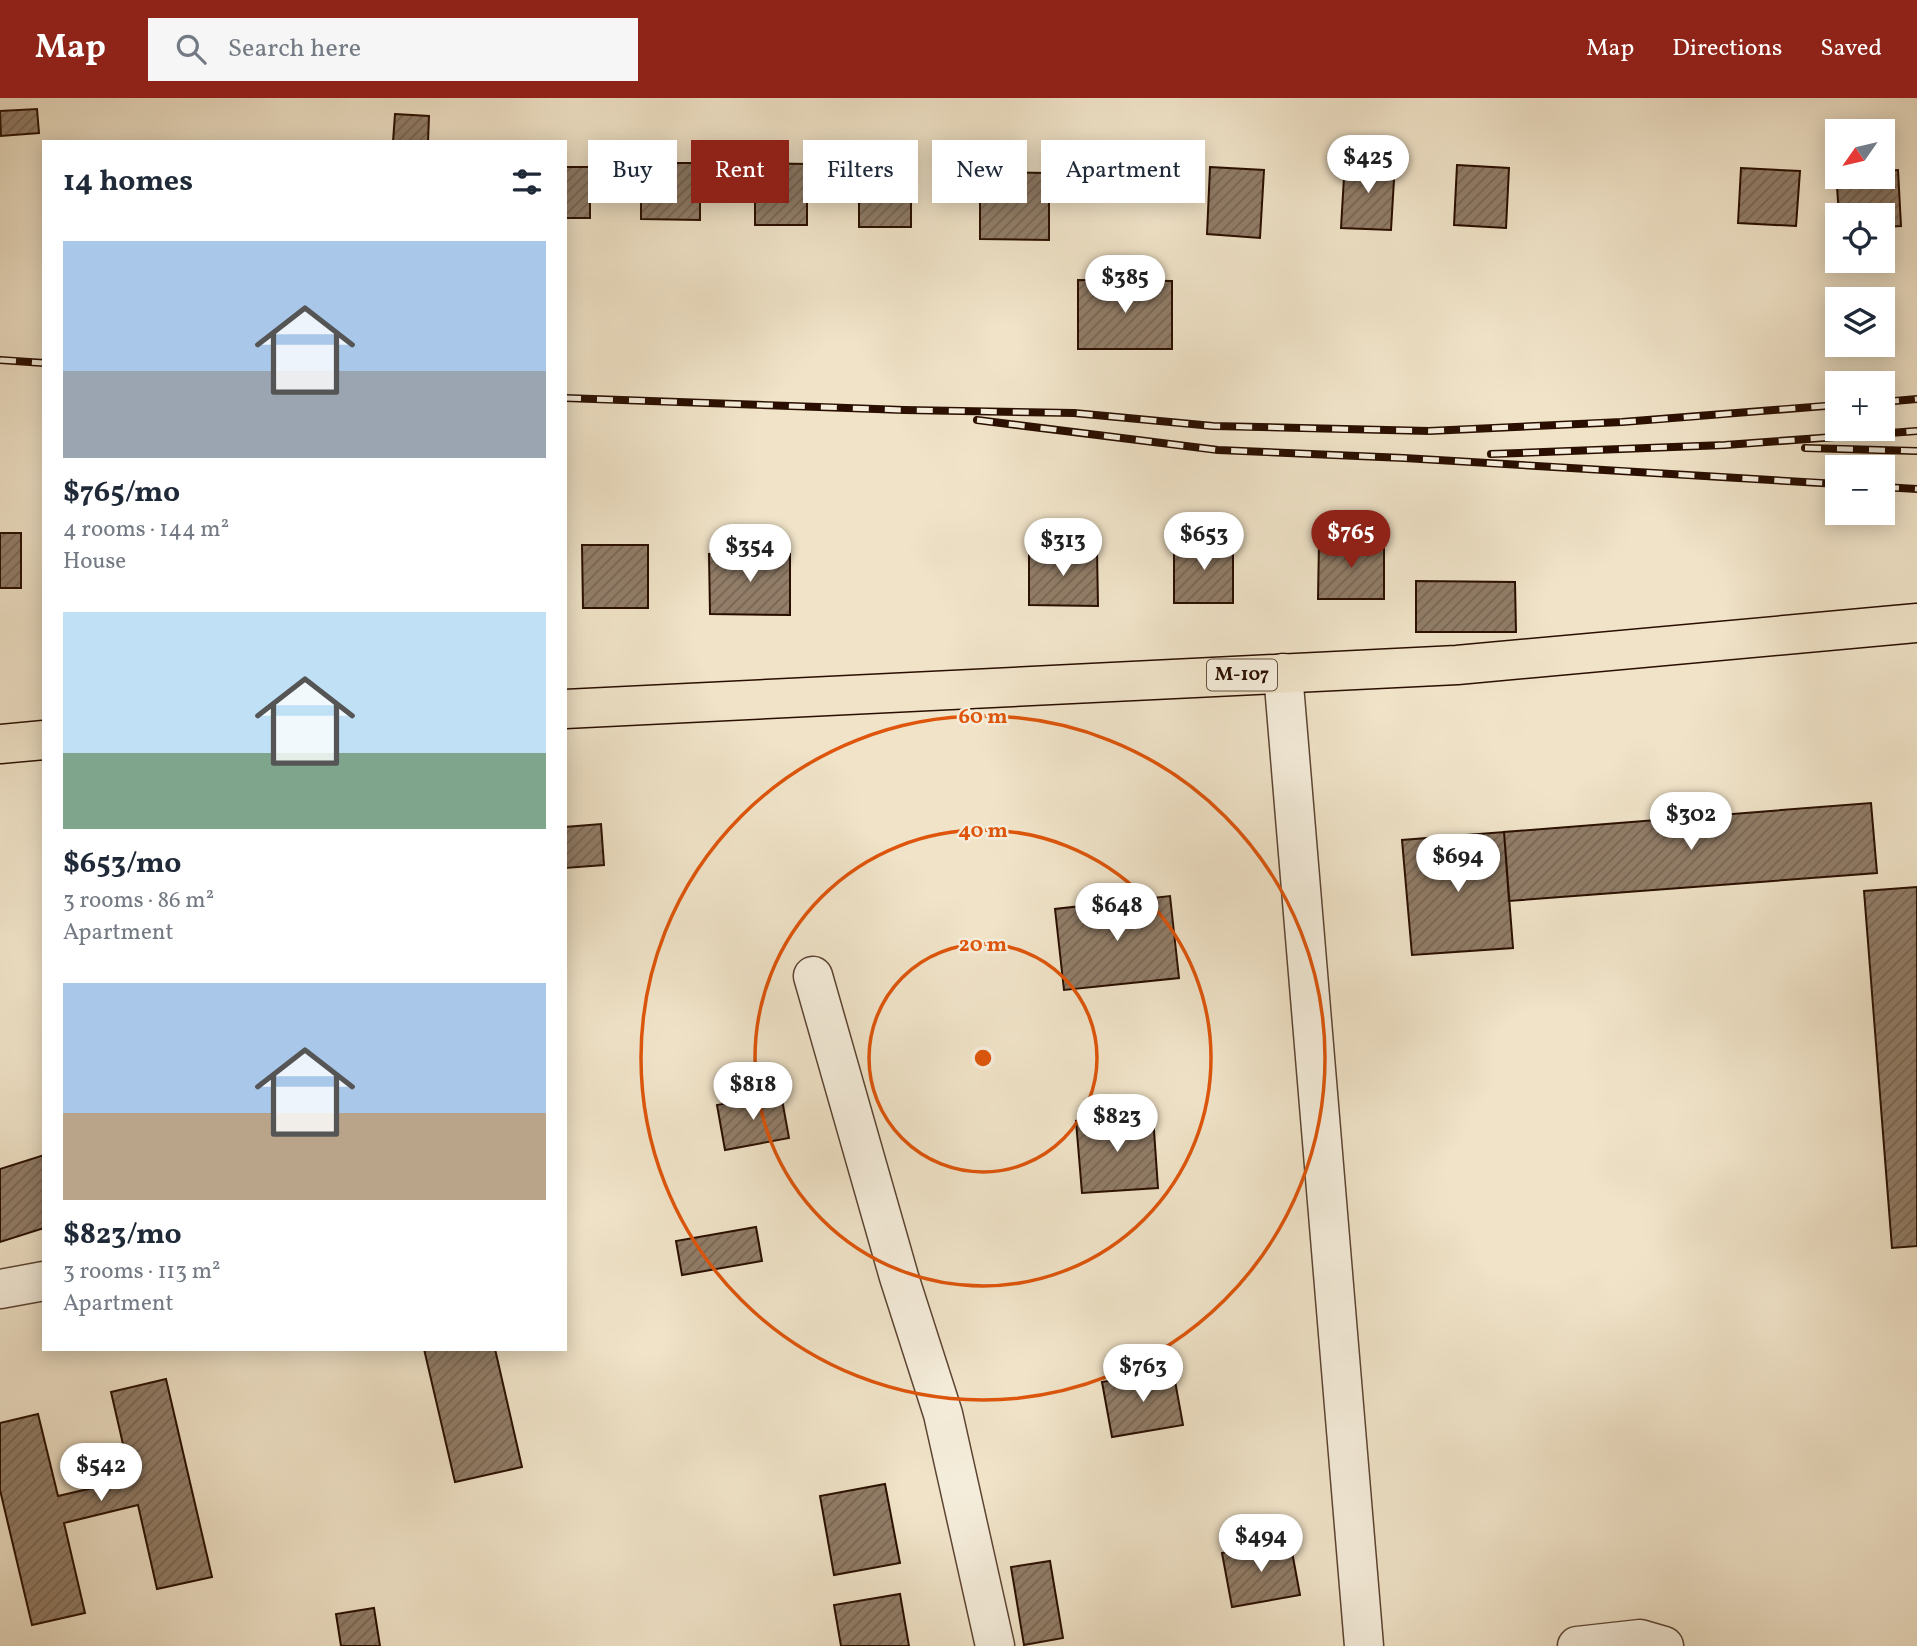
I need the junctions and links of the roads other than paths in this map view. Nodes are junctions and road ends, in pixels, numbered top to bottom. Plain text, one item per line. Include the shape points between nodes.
1 (1917, 623) edge
2 (1283, 673) junction
3 (567, 709) edge
4 (42, 740) edge
5 (0, 744) edge
6 (813, 976) dead end
7 (42, 1281) edge
8 (0, 1289) edge
9 (995, 1646) edge
10 (1364, 1646) edge
11 (1577, 1646) edge
12 (1664, 1646) edge

1 - 2 main road, М-107 via 1457,664
2 - 3 main road, М-107
2 - 10 street
4 - 5 main road
6 - 9 street via 943,1414
7 - 8 street
11 - 12 street via 1640,1639

